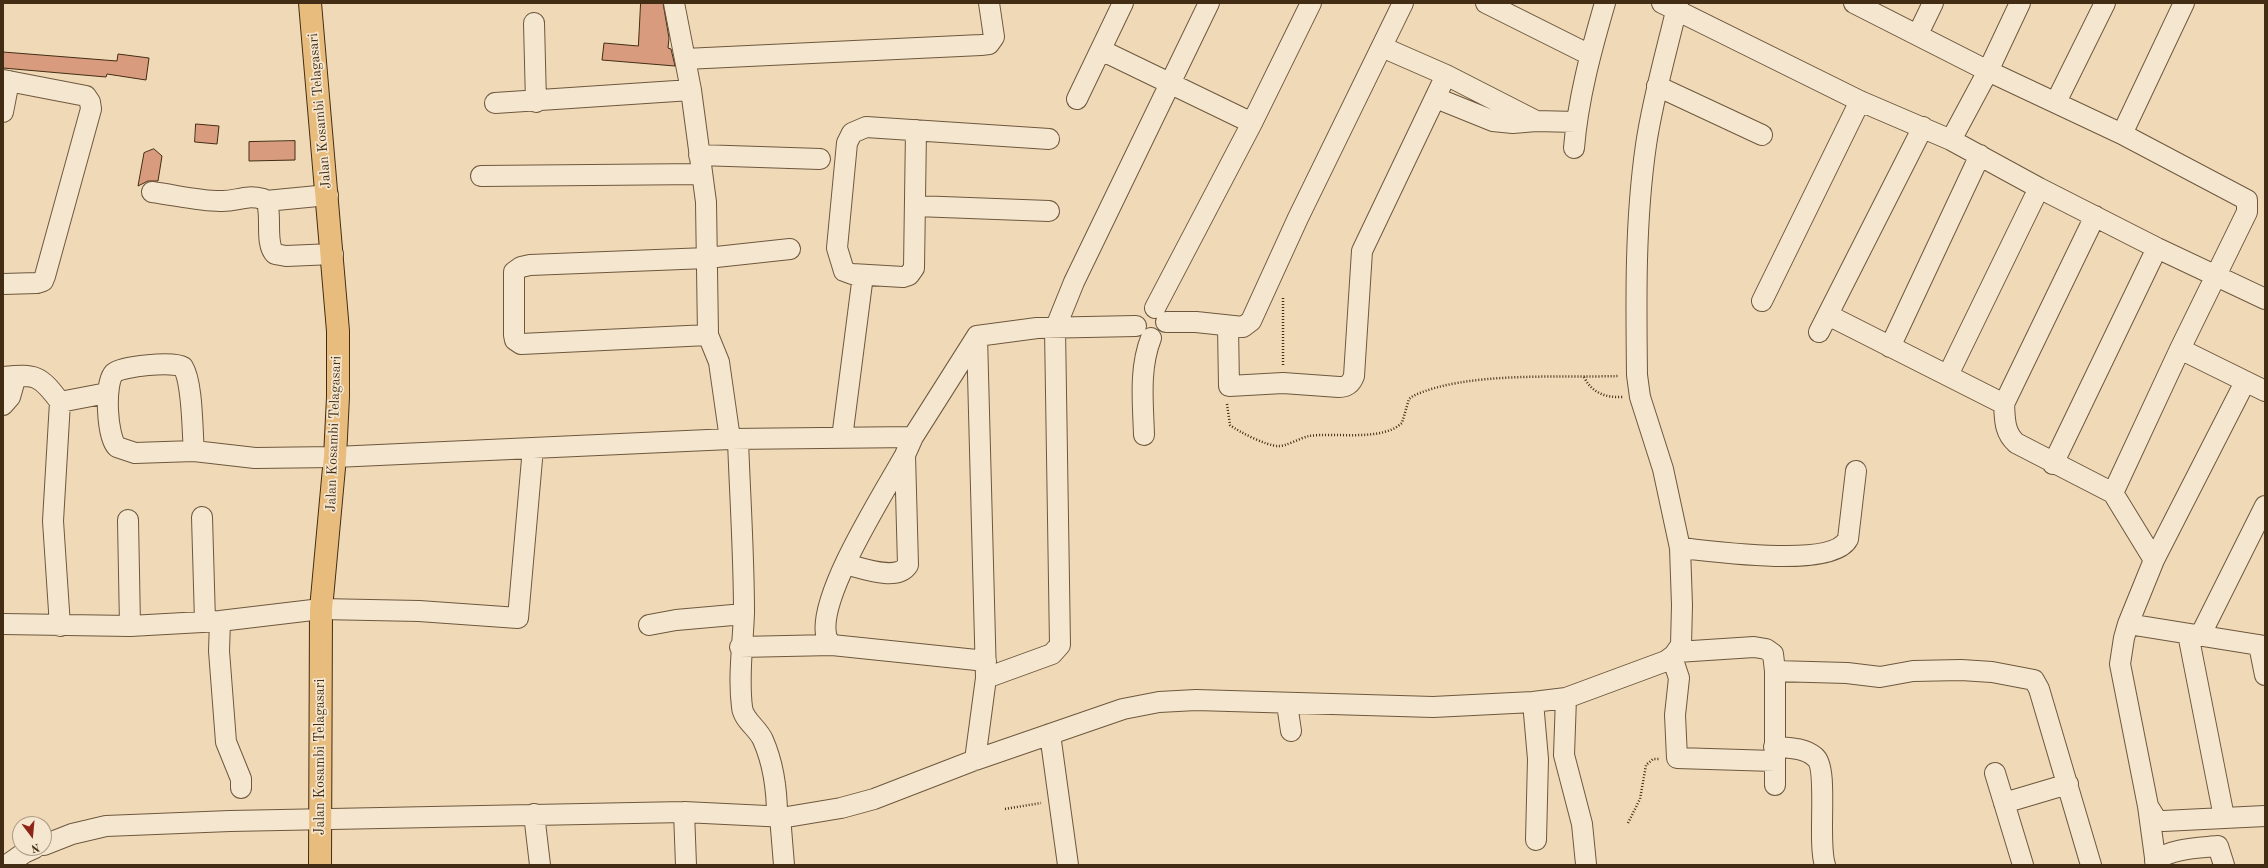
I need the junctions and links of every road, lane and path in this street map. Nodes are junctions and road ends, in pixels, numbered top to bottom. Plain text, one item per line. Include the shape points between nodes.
1 (310, 3) edge
2 (674, 3) edge
3 (989, 3) edge
4 (1123, 3) edge
5 (1209, 3) edge
6 (1311, 3) edge
7 (1403, 3) edge
8 (1486, 3) edge
9 (1604, 3) edge
10 (1854, 3) edge
11 (1933, 3) edge
12 (2020, 3) edge
13 (2105, 3) edge
14 (2184, 3) edge
15 (1672, 5) edge
16 (534, 23) dead end
17 (1918, 34) junction
18 (1382, 47) junction
19 (1100, 50) junction
20 (1590, 55) junction
21 (686, 59) junction
22 (1988, 71) junction
23 (1446, 75) junction
24 (6, 80) edge
25 (1169, 84) junction
26 (1657, 86) junction
27 (692, 90) junction
28 (1436, 98) junction
29 (1077, 99) dead end
30 (1860, 101) junction
31 (536, 102) junction
32 (2056, 102) junction
33 (495, 103) dead end
34 (3, 112) edge
35 (1536, 120) junction
36 (1576, 122) junction
37 (1252, 123) junction
38 (1923, 127) junction
39 (916, 130) junction
40 (2122, 134) junction
41 (1762, 135) dead end
42 (1049, 139) dead end
43 (1951, 140) junction
44 (1574, 148) dead end
45 (1980, 154) junction
46 (820, 159) dead end
47 (700, 164) junction
48 (481, 176) dead end
49 (2038, 188) junction
50 (152, 192) dead end
51 (328, 195) junction
52 (266, 201) junction
53 (916, 206) junction
54 (1049, 211) dead end
55 (2095, 216) junction
56 (2157, 248) junction
57 (790, 249) dead end
58 (332, 254) junction
59 (707, 258) junction
60 (863, 275) junction
61 (2216, 276) junction
62 (3, 284) edge
63 (1283, 291) dead end
64 (2265, 299) edge
65 (1762, 301) dead end
66 (1828, 314) junction
67 (1161, 315) junction
68 (1136, 326) junction
69 (1228, 326) junction
70 (1055, 329) junction
71 (1819, 332) dead end
72 (708, 335) junction
73 (977, 336) junction
74 (1151, 338) junction
75 (1890, 347) junction
76 (2180, 349) junction
77 (1637, 375) junction
78 (1948, 375) junction
79 (9, 377) edge
80 (1584, 377) junction
81 (2245, 382) junction
82 (1283, 383) junction
83 (1229, 386) junction
84 (2265, 391) edge
85 (107, 393) junction
86 (1640, 396) junction
87 (60, 402) junction
88 (2004, 404) junction
89 (3, 405) edge
90 (1144, 434) dead end
91 (913, 437) junction
92 (842, 438) junction
93 (734, 440) junction
94 (532, 448) junction
95 (194, 451) junction
96 (905, 456) junction
97 (335, 457) junction
98 (2053, 464) junction
99 (1856, 471) dead end
100 (2113, 493) junction
101 (2265, 506) edge
102 (202, 517) dead end
103 (128, 520) dead end
104 (1680, 548) junction
105 (2154, 560) junction
106 (845, 564) junction
107 (321, 609) junction
108 (744, 614) junction
109 (213, 621) junction
110 (3, 624) edge
111 (2128, 624) junction
112 (649, 625) dead end
113 (60, 626) junction
114 (130, 626) junction
115 (2194, 635) junction
116 (832, 645) junction
117 (2262, 645) edge
118 (740, 647) junction
119 (1674, 654) junction
120 (986, 669) junction
121 (1775, 671) junction
122 (2265, 675) edge
123 (1566, 698) junction
124 (1533, 702) junction
125 (1287, 704) junction
126 (1292, 731) dead end
127 (1050, 734) junction
128 (1774, 754) junction
129 (1677, 758) junction
130 (975, 760) junction
131 (1995, 773) dead end
132 (2068, 784) junction
133 (1775, 785) dead end
134 (241, 788) dead end
135 (1059, 800) junction
136 (2004, 803) junction
137 (2148, 806) junction
138 (1005, 808) dead end
139 (684, 812) junction
140 (534, 814) junction
141 (779, 816) junction
142 (2265, 816) edge
143 (2219, 817) junction
144 (321, 818) junction
145 (1628, 823) dead end
146 (1536, 840) dead end
147 (52, 842) edge
148 (2218, 846) junction
149 (20, 856) edge
150 (2155, 863) edge
151 (1586, 864) edge
152 (7, 865) edge
153 (320, 865) edge
154 (540, 865) edge
155 (686, 865) edge
156 (784, 865) edge
157 (1068, 865) edge
158 (1825, 865) edge
159 (2023, 865) edge
160 (2091, 865) edge
161 (2224, 865) edge

1 - 51 main road, Jalan Kosambi Telagasari
2 - 21 street
3 - 21 street via 994,37 989,44
4 - 19 street
5 - 25 street
6 - 37 street
7 - 18 street
8 - 20 street
9 - 20 street
10 - 17 street
11 - 17 street
12 - 22 street
13 - 32 street
14 - 40 street
15 - 26 street
15 - 30 street
16 - 31 street
17 - 22 street
18 - 23 street
18 - 69 street via 1298,218 1256,312 1243,327
19 - 25 street
19 - 29 street
20 - 36 street
21 - 27 street
22 - 32 street
22 - 43 street
23 - 28 street
23 - 35 street
24 - 34 street
24 - 62 street via 86,96 91,109 43,281
25 - 37 street
25 - 70 street via 1074,282
26 - 41 street
26 - 77 street via 1646,146 1638,246
27 - 31 street
27 - 47 street
28 - 35 street via 1492,121 1513,123
28 - 82 street via 1379,211 1362,251 1353,379 1347,386 1339,387
30 - 38 street
30 - 65 street
31 - 33 street
32 - 40 street
35 - 36 street
36 - 44 street
37 - 67 street
38 - 43 street
38 - 66 street via 1878,220
39 - 42 street
39 - 53 street
39 - 60 street via 866,127 852,133 847,143 837,248 844,271
40 - 61 street via 2247,200 2248,212
43 - 45 street
45 - 49 street
45 - 75 street
46 - 47 street
47 - 48 street
47 - 59 street via 706,202
49 - 55 street
49 - 78 street
50 - 52 street via 209,201 253,196
51 - 52 street
51 - 58 main road, Jalan Kosambi Telagasari
52 - 58 street via 270,247 275,254
53 - 54 street
53 - 60 street via 914,268 909,275
55 - 56 street
55 - 88 street
56 - 61 street
56 - 98 street
57 - 59 street
58 - 97 main road, Jalan Kosambi Telagasari via 338,331
59 - 72 street
59 - 72 street via 521,267 514,272 514,335 515,340 521,344
60 - 92 street
61 - 64 street
61 - 76 street
63 - 82 path
66 - 71 street
66 - 75 street
67 - 68 street via 1147,308 1136,318
67 - 69 street
67 - 74 street via 1161,335
68 - 70 street
68 - 74 street via 1141,335
69 - 83 street
70 - 73 street via 1037,328
70 - 120 street via 1059,648 1052,654
72 - 93 street via 718,362
73 - 91 street
73 - 120 street
74 - 90 street via 1145,354
75 - 78 street
76 - 81 street
76 - 100 street
77 - 80 path
77 - 86 street
78 - 88 street
79 - 87 street via 38,377
79 - 89 street via 10,397
80 - 83 path via 1501,378 1460,382 1413,396 1409,399 1402,423 1386,432 1308,436 1278,446 1230,425 1227,412
80 - 86 path via 1589,386 1602,395
81 - 84 street
81 - 105 street
82 - 83 street
85 - 87 street
85 - 95 street via 111,437 117,447 135,453
85 - 95 street via 113,374 125,368 173,364 183,367 190,399
86 - 104 street via 1663,469
87 - 113 street via 53,521
88 - 98 street via 2005,426 2011,439
91 - 92 street
91 - 96 street
92 - 93 street
93 - 94 street
93 - 108 street
94 - 97 street
94 - 107 street via 518,618
95 - 97 street via 255,458
96 - 106 street
96 - 106 street via 908,565 902,571 887,573
97 - 107 main road, Jalan Kosambi Telagasari
98 - 100 street
99 - 104 street via 1845,546 1805,555 1772,557
100 - 105 street
101 - 115 street
102 - 109 street
103 - 114 street
104 - 119 street via 1681,644
105 - 111 street
106 - 116 street via 826,617 826,636
107 - 109 street
107 - 144 main road, Jalan Kosambi Telagasari
108 - 112 street
108 - 118 street
109 - 114 street
109 - 134 street via 220,651 226,742
110 - 113 street
111 - 115 street
111 - 137 street via 2120,664
113 - 114 street
115 - 117 street
115 - 143 street
116 - 118 street
116 - 120 street
117 - 122 street
118 - 141 street via 742,709 746,718 763,738 771,761
119 - 121 street via 1763,648 1773,654
119 - 123 street via 1661,665
119 - 129 street via 1679,674 1675,722
120 - 130 street
121 - 128 street
121 - 132 street via 1848,673 1880,677 1913,671 1961,670 2027,678 2037,684
123 - 124 street
123 - 151 street via 1564,755 1582,824
124 - 125 street via 1433,707
124 - 146 street via 1538,759
125 - 126 street
125 - 127 street via 1196,700 1158,702 1123,709
127 - 130 street
127 - 135 street
128 - 129 street
128 - 133 street
128 - 158 street via 1795,749 1809,753 1820,763 1823,780 1821,844
129 - 145 path via 1653,759 1646,765 1640,799
130 - 141 street via 853,805
131 - 136 street
132 - 136 street
132 - 160 street
135 - 138 path
135 - 157 street
136 - 159 street
137 - 143 street via 2156,819 2163,821
137 - 150 street
139 - 140 street
139 - 141 street
139 - 155 street
140 - 144 street
140 - 154 street
141 - 156 street
142 - 143 street
143 - 148 street
144 - 147 street via 106,826
144 - 153 main road, Jalan Kosambi Telagasari
148 - 150 street via 2169,854
148 - 161 street
149 - 152 street

